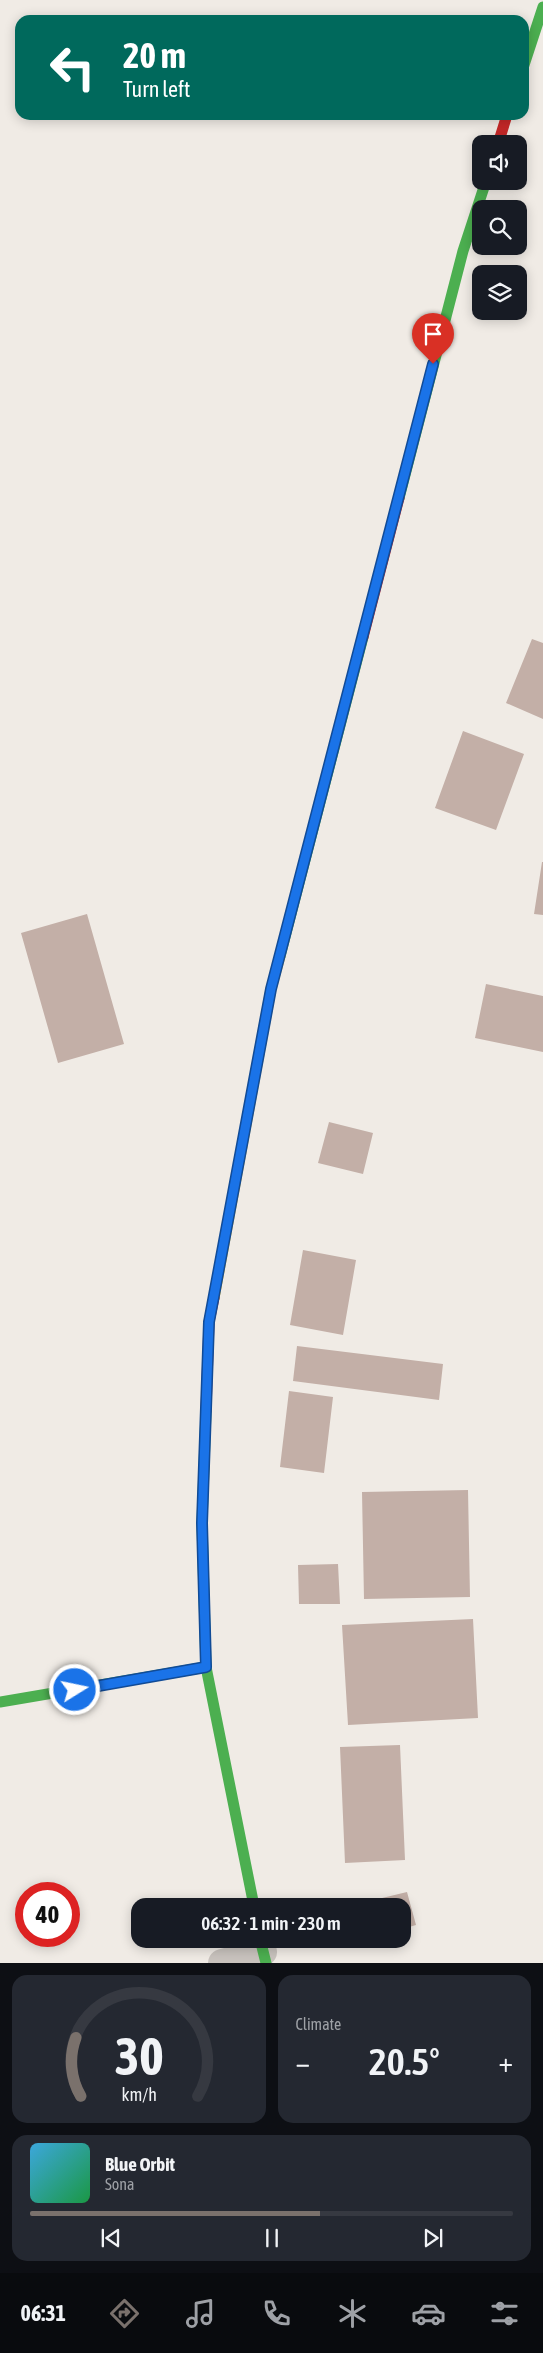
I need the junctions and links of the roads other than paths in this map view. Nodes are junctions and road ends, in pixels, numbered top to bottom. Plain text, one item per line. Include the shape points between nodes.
1 (543, 6) edge
2 (529, 49) edge
3 (505, 120) edge
4 (501, 135) edge
5 (483, 190) edge
6 (206, 1667) junction
7 (0, 1702) edge
8 (252, 1898) edge
9 (263, 1951) edge
10 (222, 1963) edge

1 - 2 main road
3 - 4 main road
5 - 6 main road via 463,250 316,808 271,989 241,1143 209,1322 202,1523
6 - 7 main road
6 - 8 main road
9 - 10 street

